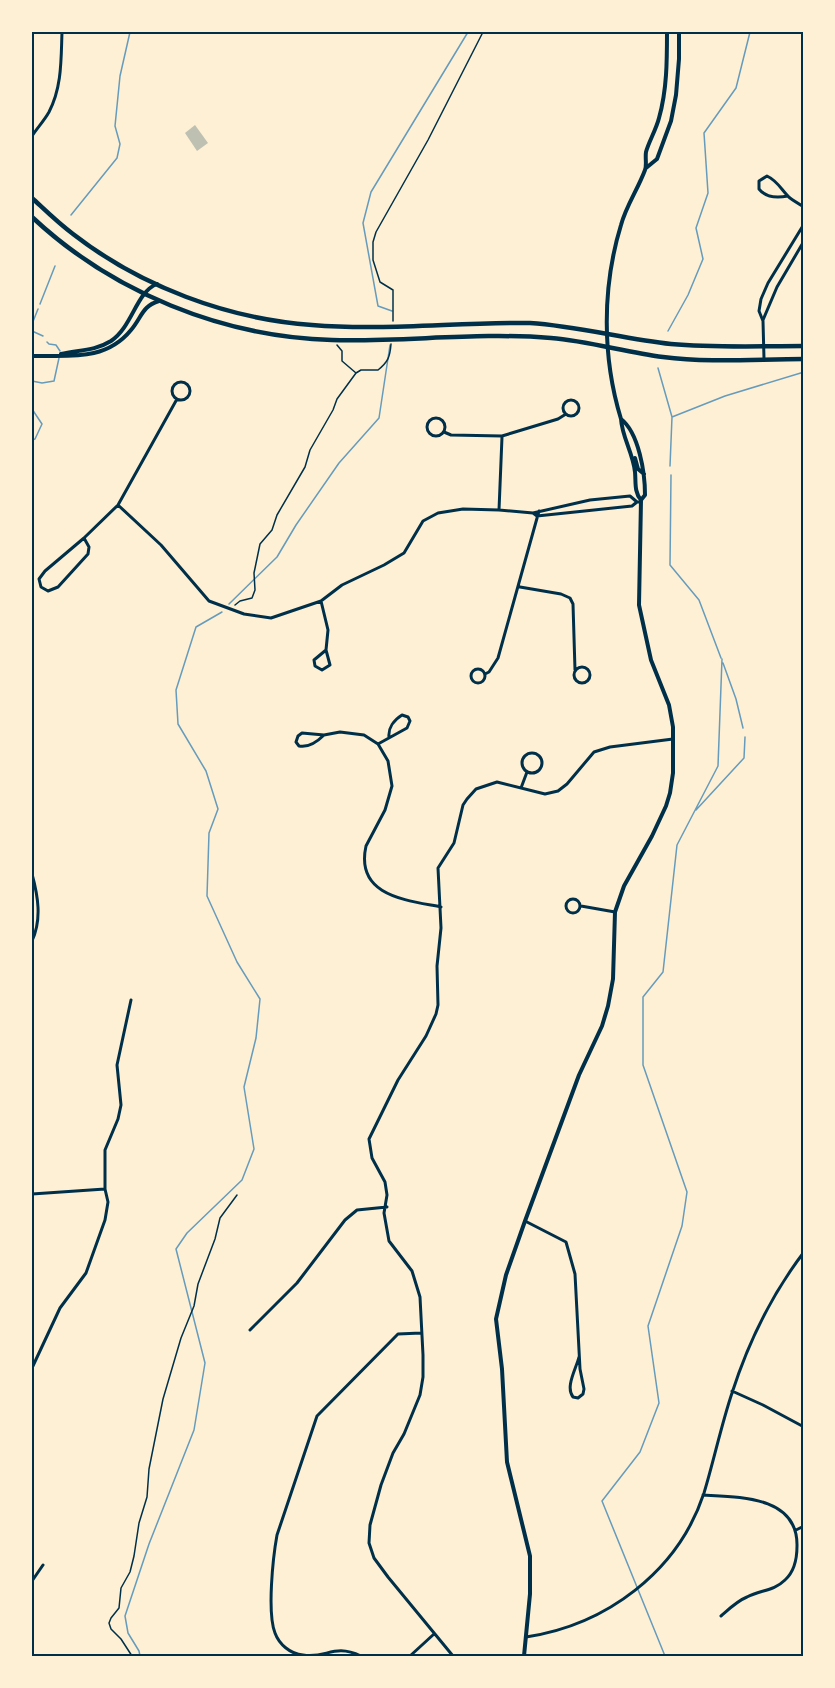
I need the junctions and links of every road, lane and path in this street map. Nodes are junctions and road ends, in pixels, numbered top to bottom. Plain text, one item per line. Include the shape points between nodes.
1 (62, 32) edge
2 (483, 32) edge
3 (667, 32) edge
4 (679, 32) edge
5 (32, 136) edge
6 (645, 168) junction
7 (788, 196) junction
8 (32, 198) edge
9 (804, 207) edge
10 (32, 217) edge
11 (804, 224) edge
12 (804, 241) edge
13 (157, 284) junction
14 (143, 293) junction
15 (159, 301) junction
16 (763, 321) junction
17 (310, 325) junction
18 (392, 329) dead end
19 (608, 333) junction
20 (391, 338) dead end
21 (308, 339) junction
22 (332, 340) junction
23 (764, 346) junction
24 (804, 346) edge
25 (609, 348) junction
26 (58, 355) junction
27 (32, 356) edge
28 (764, 359) junction
29 (804, 359) edge
30 (356, 373) junction
31 (177, 399) junction
32 (566, 414) junction
33 (621, 419) junction
34 (444, 432) junction
35 (502, 436) junction
36 (630, 450) junction
37 (645, 474) junction
38 (639, 501) junction
39 (118, 506) junction
40 (499, 510) junction
41 (539, 511) junction
42 (533, 513) junction
43 (537, 516) junction
44 (84, 538) junction
45 (519, 587) junction
46 (321, 601) junction
47 (235, 605) dead end
48 (326, 650) junction
49 (575, 670) junction
50 (485, 674) junction
51 (324, 735) junction
52 (389, 737) junction
53 (674, 739) junction
54 (378, 744) junction
55 (527, 772) junction
56 (521, 788) junction
57 (32, 873) edge
58 (581, 906) junction
59 (441, 907) junction
60 (615, 912) junction
61 (32, 941) edge
62 (131, 1000) dead end
63 (105, 1189) junction
64 (32, 1194) edge
65 (237, 1195) dead end
66 (387, 1207) junction
67 (525, 1221) junction
68 (804, 1252) edge
69 (250, 1330) dead end
70 (421, 1333) junction
71 (579, 1357) junction
72 (32, 1368) edge
73 (732, 1391) junction
74 (804, 1427) edge
75 (703, 1495) junction
76 (804, 1526) edge
77 (796, 1530) junction
78 (43, 1565) dead end
79 (32, 1581) edge
80 (721, 1616) dead end
81 (434, 1634) junction
82 (526, 1637) junction
83 (132, 1656) edge
84 (362, 1656) edge
85 (410, 1656) edge
86 (453, 1656) edge
87 (524, 1656) edge

1 - 5 street via 56,95
2 - 18 path via 376,232 373,260 380,282 393,291
3 - 6 street via 664,93
4 - 6 street via 679,68 671,121 657,159
6 - 19 street via 621,223 614,253
7 - 7 street via 772,178 767,176 759,181 764,194
7 - 9 street
8 - 13 main road via 82,241
10 - 14 main road via 86,260
11 - 16 street via 761,299 759,311
12 - 16 street via 777,287
13 - 14 street
13 - 17 main road via 225,309
14 - 15 main road
14 - 26 street via 131,319 111,340 94,349
15 - 21 main road via 243,328
15 - 26 street via 146,307 116,344 81,357
16 - 23 street
17 - 19 main road via 530,323
17 - 21 main road
19 - 23 main road via 670,344
19 - 25 street
20 - 30 path via 386,364 378,370
21 - 22 main road
22 - 25 main road via 503,336 552,338
22 - 30 path via 342,351 342,361
23 - 24 main road
23 - 28 street
25 - 28 main road via 664,357
25 - 33 street via 609,371
26 - 27 street
28 - 29 main road
30 - 47 path via 337,399 272,530 260,543 252,598
31 - 31 street via 188,396 185,383 173,387
31 - 39 street
32 - 32 street via 578,412 578,404 569,400 564,405
32 - 35 street
33 - 36 street
33 - 37 street via 628,425
34 - 34 street via 431,435 430,422 441,419 446,426
34 - 35 street
35 - 40 street
36 - 37 street via 638,469
36 - 38 street
37 - 38 street via 645,495
38 - 41 street via 630,496
38 - 43 street via 632,506
38 - 53 street via 639,605 651,660 669,705
39 - 44 street
39 - 46 street via 161,544 209,601 244,614 272,618
40 - 42 street
40 - 46 street via 438,513 423,521 404,554 342,585
41 - 42 street
41 - 43 street
42 - 43 street
43 - 45 street
44 - 44 street via 41,575 41,587 48,591 58,587 88,554
45 - 49 street via 570,598
45 - 50 street via 498,658
46 - 48 street via 328,630
48 - 48 street via 314,660 318,668 330,665
49 - 49 street via 587,668 589,679 577,682
50 - 50 street via 479,683 471,677 478,669
51 - 51 street via 302,734 296,742 305,747
51 - 54 street via 364,735
52 - 52 street via 407,728 408,717 398,717
52 - 54 street
53 - 56 street via 594,752 558,791 545,794
53 - 60 street via 673,773 666,806 624,886
54 - 59 street via 388,761 392,786 364,855 371,881 390,896
55 - 55 street via 542,766 537,754 531,752 523,757
55 - 56 street
56 - 59 street via 497,782 476,789 467,799 454,843 438,868
57 - 61 street via 38,896 37,928
58 - 58 street via 573,898 566,905 571,913
58 - 60 street
59 - 66 street via 436,1014 369,1139 372,1158 385,1182
60 - 67 street via 608,1006
62 - 63 street via 117,1065 118,1119 105,1150
63 - 64 street
63 - 72 street via 106,1211 86,1273 60,1308
65 - 83 path via 220,1218 181,1338 163,1399 132,1564 121,1588 119,1608 111,1618 111,1629
66 - 69 street via 357,1210 345,1220 297,1283
66 - 70 street via 384,1213 389,1241 417,1284
67 - 71 street via 566,1242 575,1274
67 - 82 street via 496,1319 507,1462 530,1556
68 - 73 street via 760,1321
70 - 81 street via 420,1395 381,1485 369,1544 374,1558
70 - 84 street via 398,1334 317,1416 274,1551 272,1619 281,1645 304,1656 342,1649
71 - 71 street via 569,1393 578,1398 584,1389
73 - 74 street
73 - 75 street
75 - 77 street via 759,1500 775,1507
75 - 82 street via 686,1531 652,1577 636,1591 575,1624
76 - 77 street
77 - 80 street via 797,1557 787,1578 771,1590 745,1597
78 - 79 street
81 - 85 street
81 - 86 street
82 - 87 street

